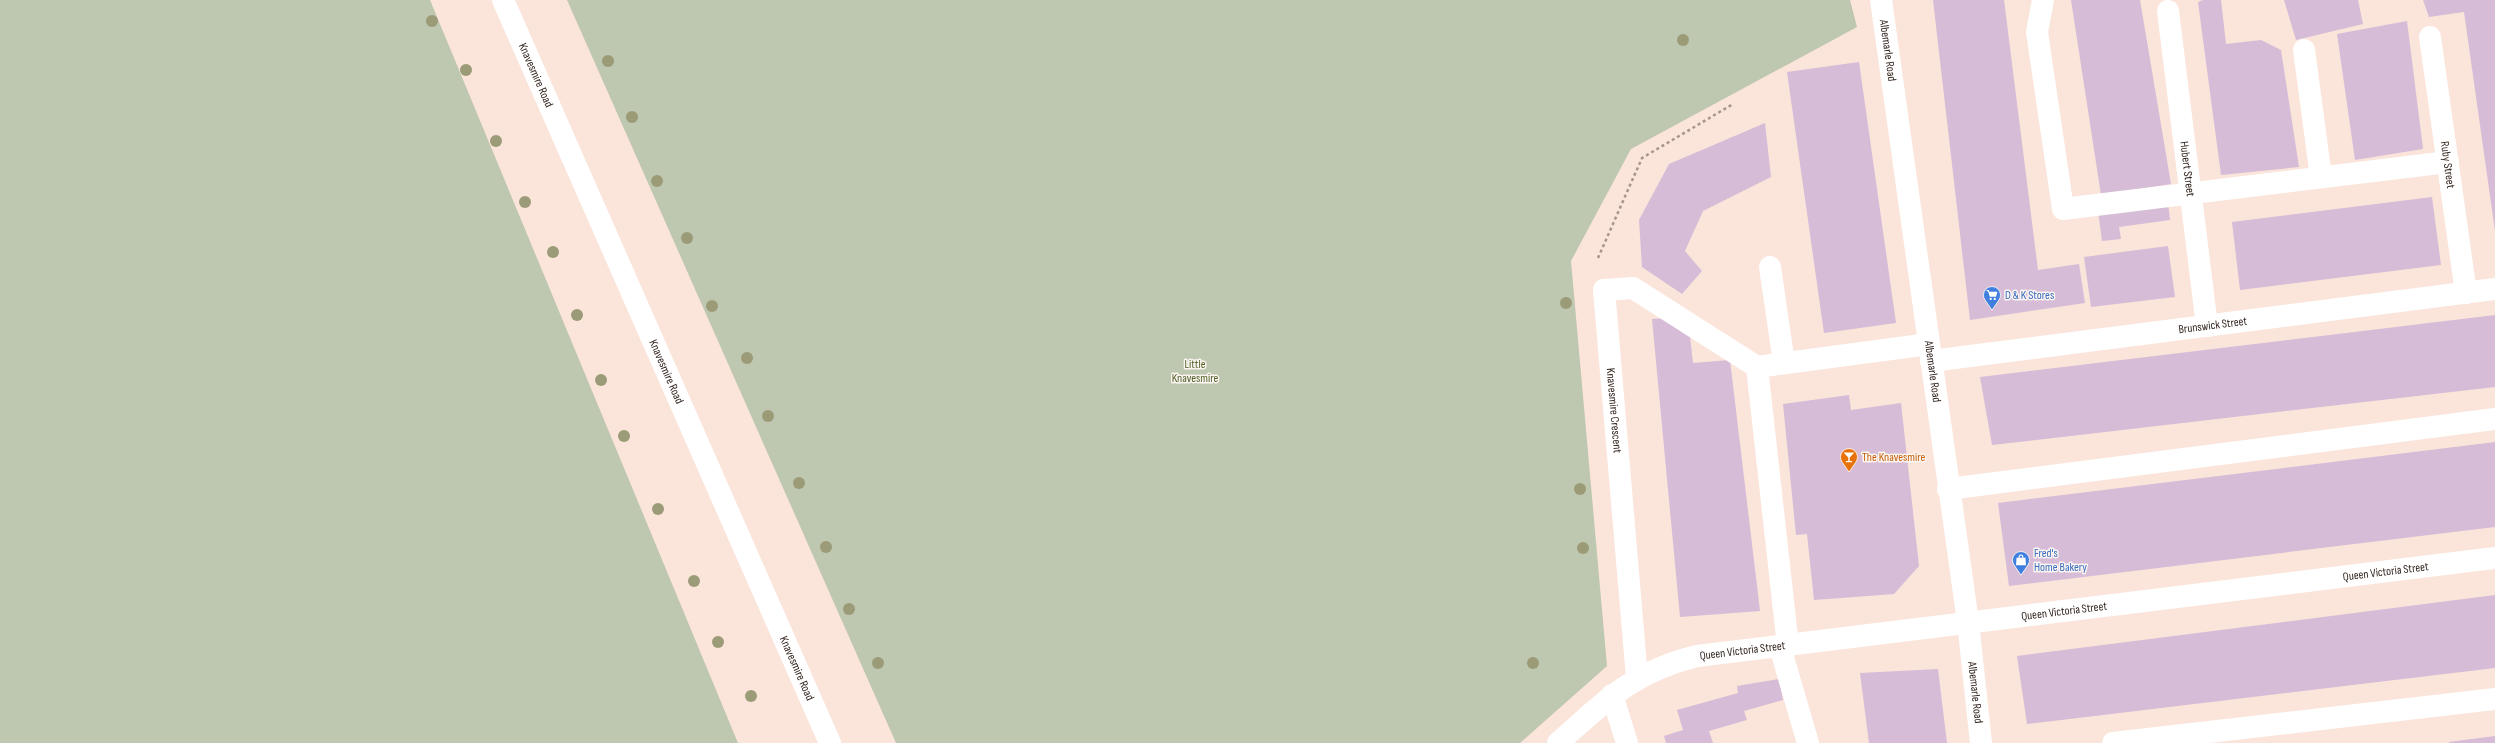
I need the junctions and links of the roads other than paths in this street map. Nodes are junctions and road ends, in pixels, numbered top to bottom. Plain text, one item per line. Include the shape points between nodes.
1 (503, 0) edge
2 (1881, 0) edge
3 (2043, 0) edge
4 (2168, 11) dead end
5 (2430, 37) dead end
6 (2304, 50) dead end
7 (2448, 162) junction
8 (2321, 177) junction
9 (2190, 192) junction
10 (1770, 267) dead end
11 (2495, 289) edge
12 (2466, 292) junction
13 (2207, 326) junction
14 (1930, 352) junction
15 (1784, 363) junction
16 (1757, 367) junction
17 (2495, 420) edge
18 (1948, 489) junction
19 (2495, 558) edge
20 (1968, 622) junction
21 (1784, 647) junction
22 (1638, 678) junction
23 (1612, 695) junction
24 (2495, 699) edge
25 (830, 743) edge
26 (1558, 743) edge
27 (1626, 743) edge
28 (1808, 743) edge
29 (1982, 743) edge
30 (2113, 743) edge

1 - 25 street, Knavesmire Road
2 - 14 street, Albemarle Road
3 - 9 street via 2038,32 2063,209
4 - 9 street, Hubert Street
5 - 7 street, Ruby Street
6 - 8 street
7 - 8 street
7 - 12 street, Ruby Street
8 - 9 street
9 - 13 street, Hubert Street
10 - 15 street
11 - 12 street, Brunswick Street
12 - 13 street, Brunswick Street
13 - 14 street, Brunswick Street
14 - 15 street, Brunswick Street
14 - 18 street, Albemarle Road
15 - 16 street, Brunswick Street
16 - 21 street
16 - 22 street, Knavesmire Crescent via 1633,288 1604,290
17 - 18 street
18 - 20 street, Albemarle Road
19 - 20 street, Queen Victoria Street
20 - 21 street, Queen Victoria Street
20 - 29 street, Albemarle Road
21 - 22 street, Queen Victoria Street via 1697,656 1668,662
21 - 28 street
22 - 23 street
23 - 26 street
23 - 27 street
24 - 30 street

